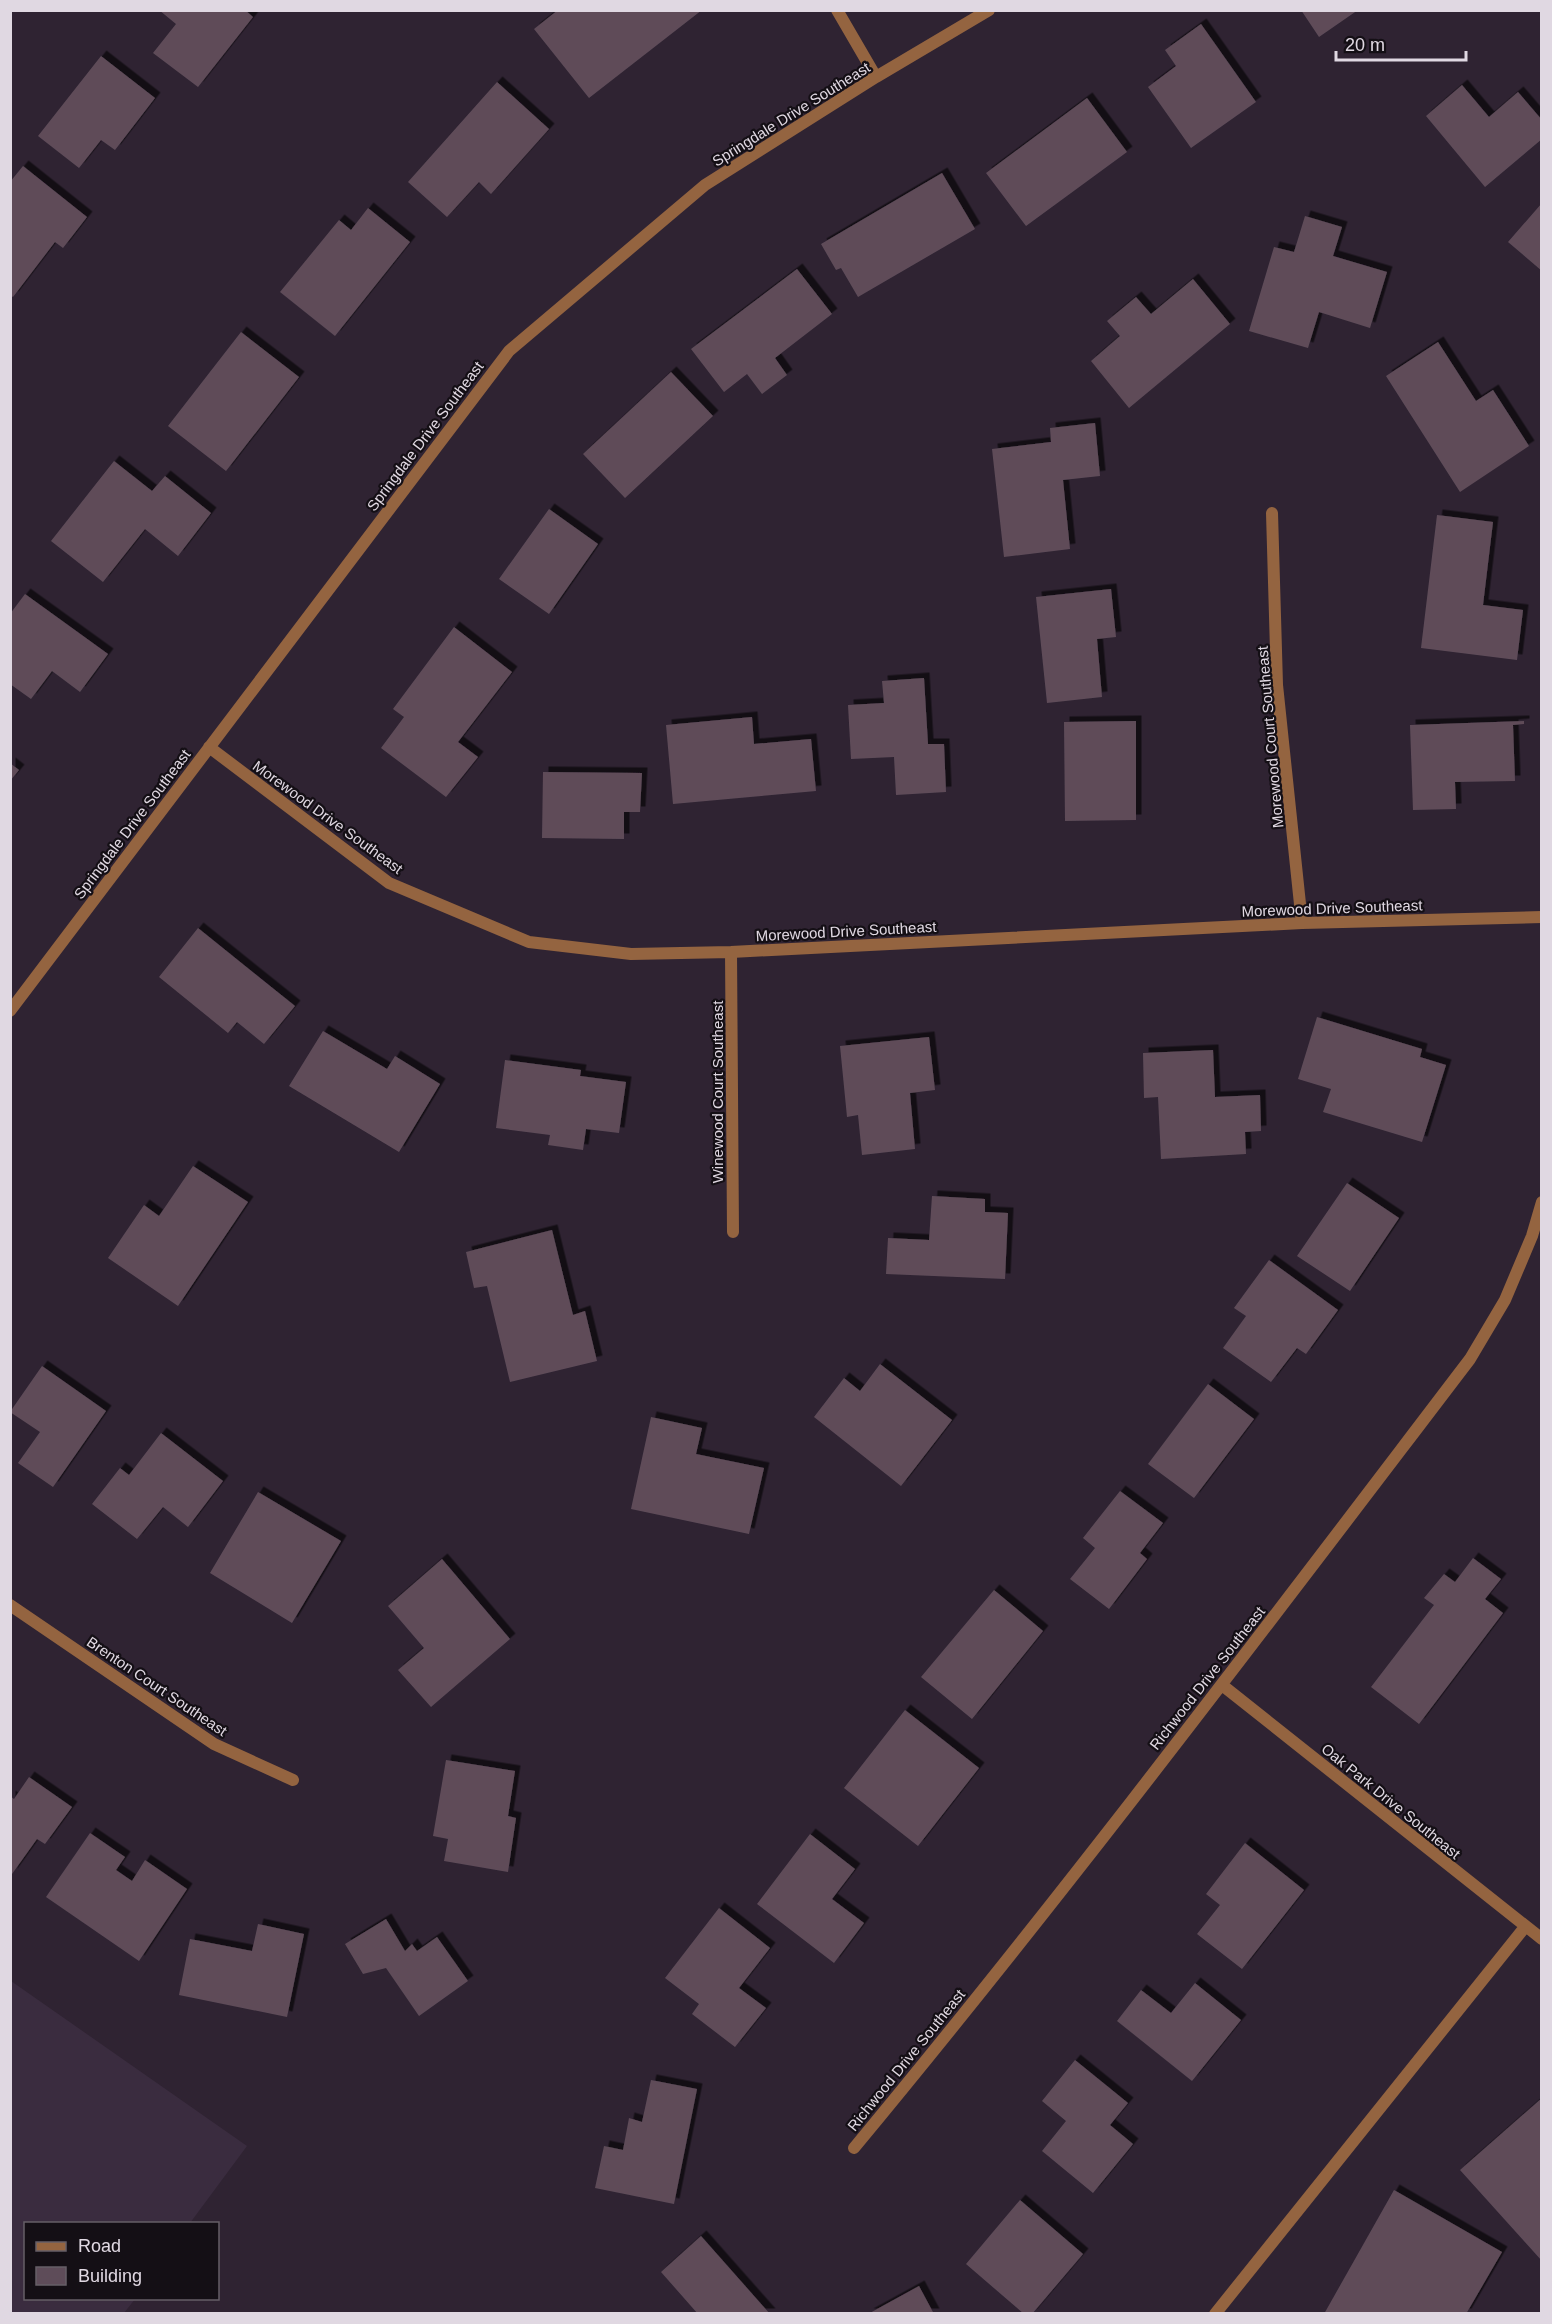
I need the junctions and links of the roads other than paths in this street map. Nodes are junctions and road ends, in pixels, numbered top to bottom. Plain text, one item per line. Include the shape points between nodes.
1 (837, 10) edge
2 (989, 10) edge
3 (876, 77) junction
4 (1272, 513) dead end
5 (209, 747) junction
6 (1542, 917) edge
7 (1302, 922) junction
8 (731, 952) junction
9 (10, 1011) edge
10 (1542, 1202) edge
11 (733, 1232) dead end
12 (10, 1605) edge
13 (1222, 1685) junction
14 (293, 1780) dead end
15 (1525, 1927) junction
16 (1542, 1939) edge
17 (854, 2148) dead end
18 (1215, 2313) edge

1 - 3 street
2 - 3 street, Springdale Drive Southeast
3 - 5 street, Springdale Drive Southeast via 705,185 509,351
4 - 7 street, Morewood Court Southeast via 1277,685
5 - 8 street, Morewood Drive Southeast via 390,883 529,942 631,954
5 - 9 street, Springdale Drive Southeast
6 - 7 street, Morewood Drive Southeast
7 - 8 street, Morewood Drive Southeast
8 - 11 street, Winewood Court Southeast
10 - 13 street, Richwood Drive Southeast via 1505,1300 1470,1359
12 - 14 street, Brenton Court Southeast via 214,1744
13 - 15 street, Oak Park Drive Southeast
13 - 17 street, Richwood Drive Southeast
15 - 16 street, Oak Park Drive Southeast
15 - 18 street

